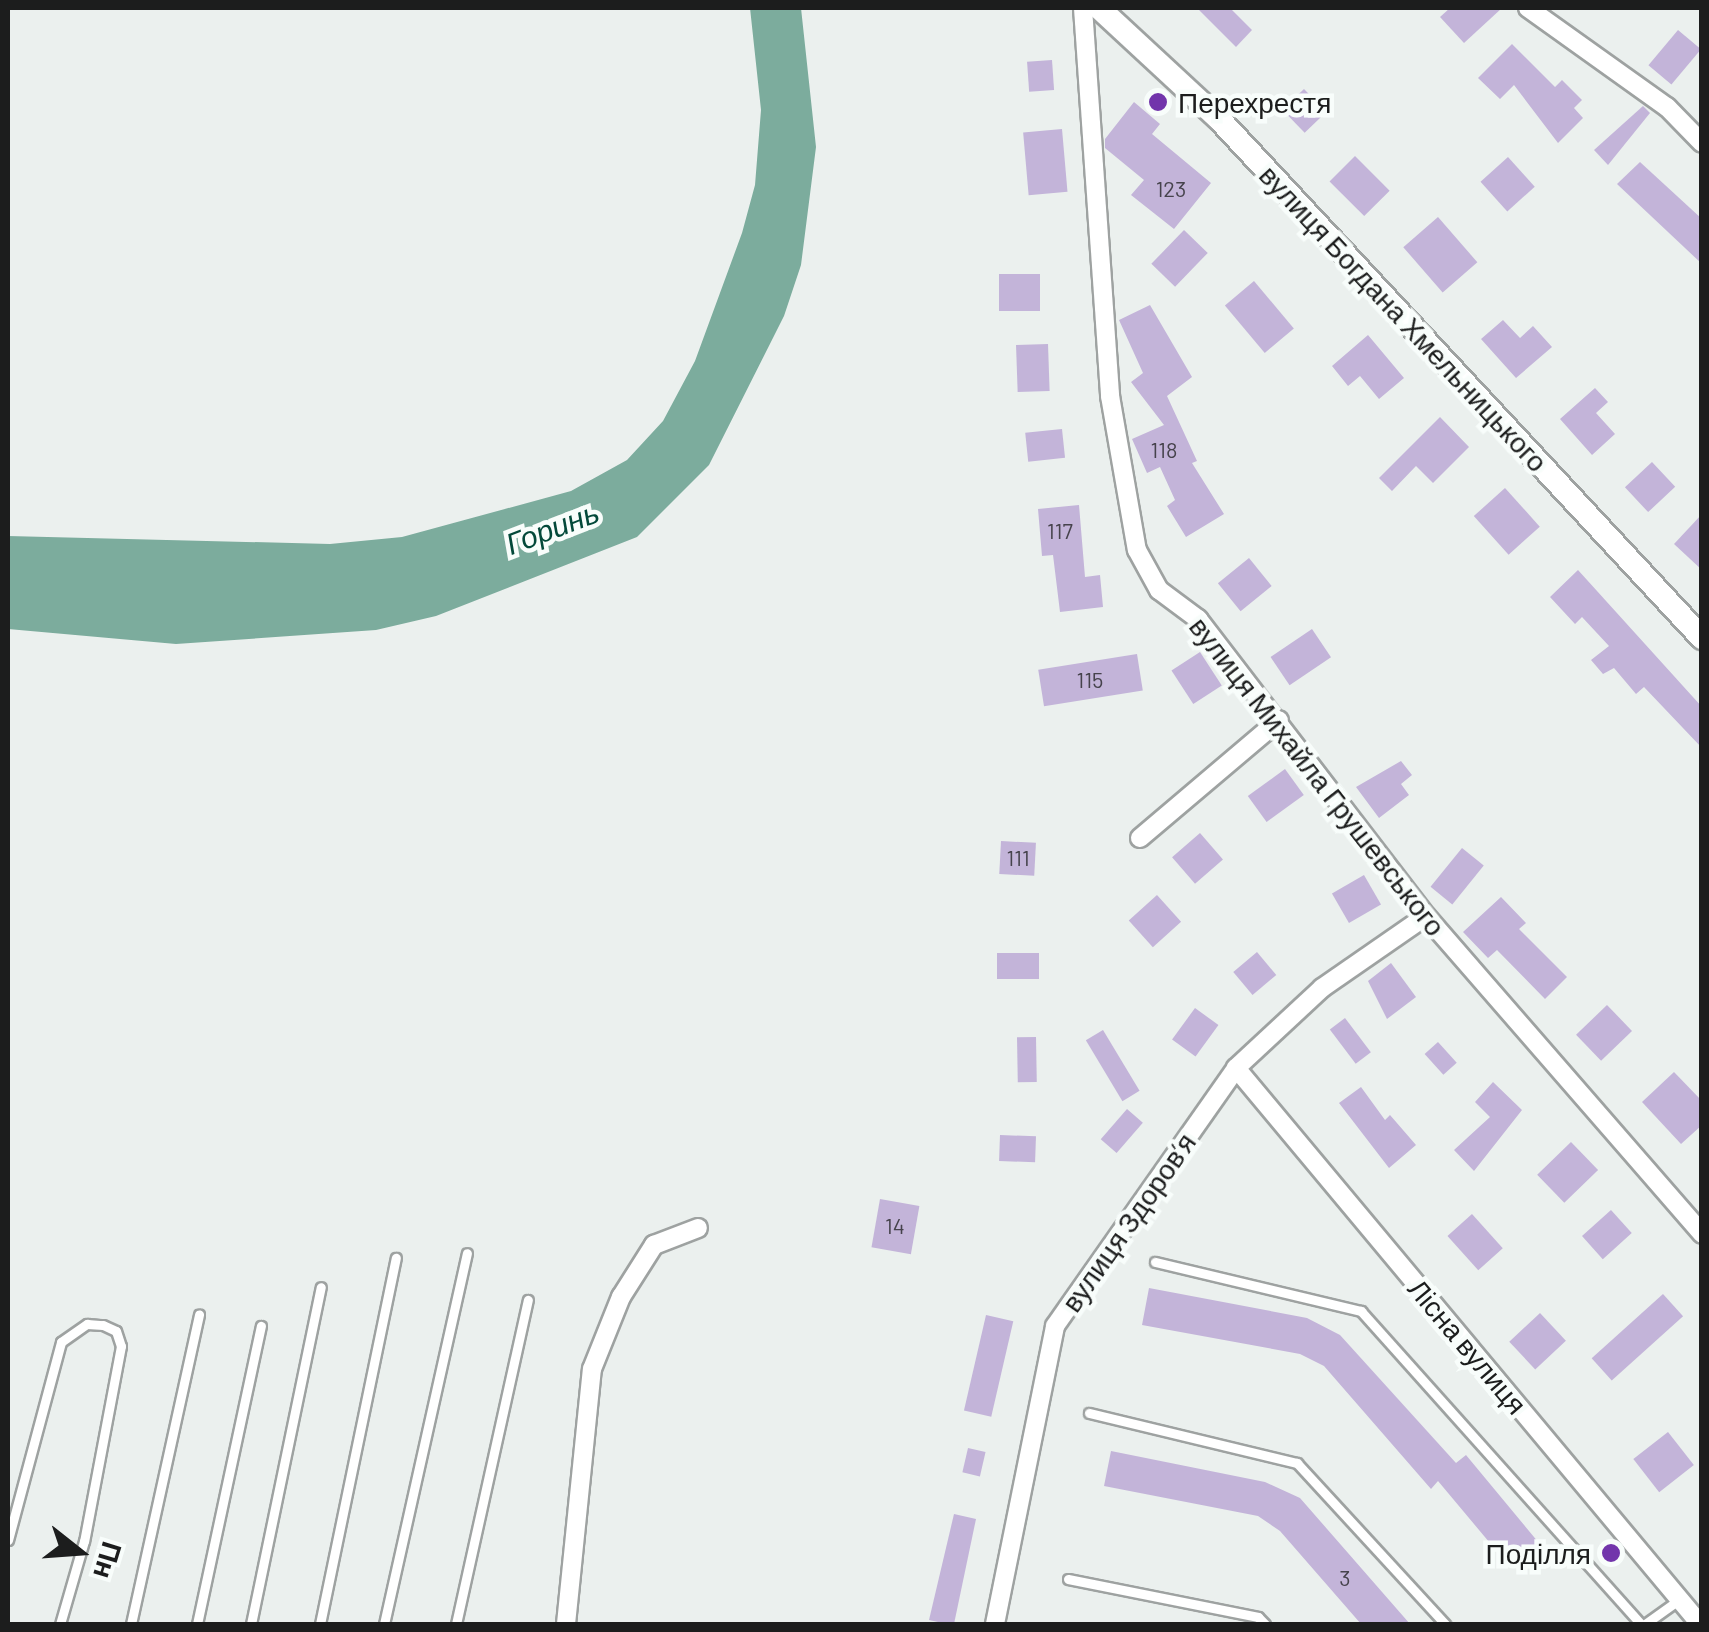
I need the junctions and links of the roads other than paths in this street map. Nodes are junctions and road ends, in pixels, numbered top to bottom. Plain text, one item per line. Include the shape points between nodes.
1 (1083, 8) edge
2 (1099, 8) edge
3 (1528, 8) edge
4 (1702, 143) edge
5 (1702, 638) edge
6 (1279, 720) junction
7 (1140, 838) dead end
8 (1426, 916) junction
9 (1236, 1068) junction
10 (1699, 1226) edge
11 (698, 1228) dead end
12 (468, 1253) dead end
13 (396, 1258) dead end
14 (1155, 1262) dead end
15 (321, 1287) dead end
16 (528, 1300) dead end
17 (199, 1314) dead end
18 (260, 1326) dead end
19 (1089, 1413) dead end
20 (8, 1540) edge
21 (1068, 1579) dead end
22 (1680, 1599) junction
23 (60, 1624) edge
24 (131, 1624) edge
25 (197, 1624) edge
26 (250, 1624) edge
27 (320, 1624) edge
28 (384, 1624) edge
29 (456, 1624) edge
30 (566, 1624) edge
31 (995, 1624) edge
32 (1265, 1624) edge
33 (1444, 1624) edge
34 (1643, 1624) edge
35 (1700, 1624) edge

1 - 6 street, вулиця Михайла Грушевського via 1110,396 1137,550 1159,590 1198,620
2 - 5 street, вулиця Богдана Хмельницького via 1219,119
3 - 4 street via 1668,107
6 - 7 street
6 - 8 street, вулиця Михайла Грушевського
8 - 9 street, вулиця Здоровʼя via 1322,988
8 - 10 street, вулиця Михайла Грушевського
9 - 22 street, Лісна вулиця
9 - 31 street, вулиця Здоровʼя via 1055,1326
11 - 30 street via 654,1245 621,1297 592,1368
12 - 28 lane
13 - 27 lane
14 - 34 lane via 1362,1311
15 - 26 lane
16 - 29 lane
17 - 24 lane
18 - 25 lane
19 - 33 lane via 1297,1463
20 - 23 lane via 61,1342 87,1324 103,1325 116,1332 121,1346 84,1541
21 - 32 lane via 1258,1616
22 - 34 lane
22 - 35 street, Лісна вулиця

